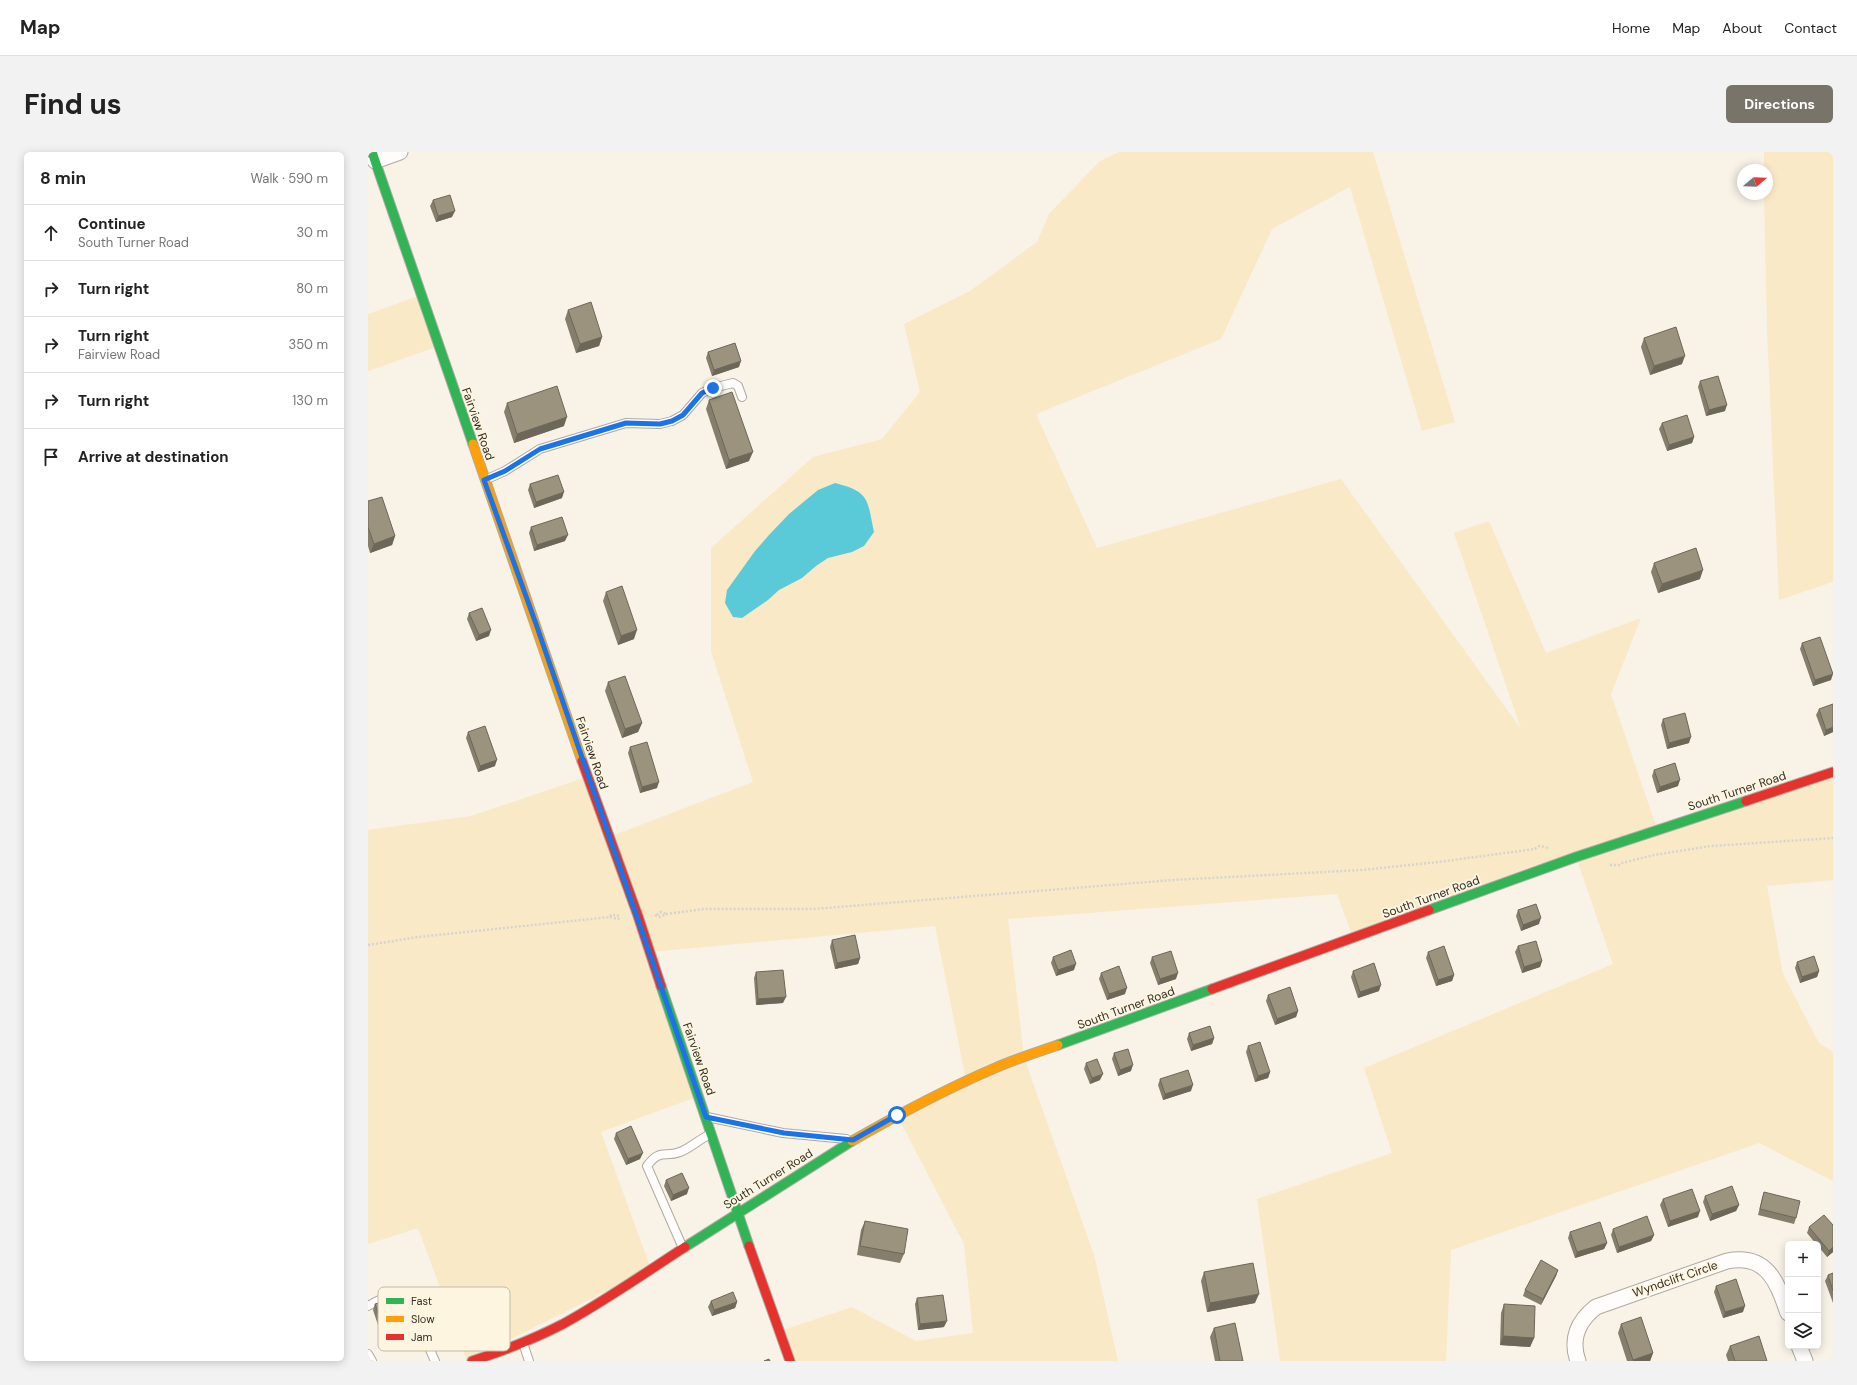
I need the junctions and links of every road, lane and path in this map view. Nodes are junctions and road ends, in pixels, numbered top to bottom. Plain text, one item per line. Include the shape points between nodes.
1 (400, 152) edge
2 (373, 156) edge
3 (742, 397) dead end
4 (484, 480) junction
5 (1833, 772) edge
6 (1833, 838) edge
7 (1535, 848) dead end
8 (1611, 865) dead end
9 (668, 914) dead end
10 (610, 917) dead end
11 (368, 945) edge
12 (706, 1117) junction
13 (711, 1134) junction
14 (853, 1140) junction
15 (737, 1213) junction
16 (683, 1248) junction
17 (378, 1300) edge
18 (1785, 1305) edge
19 (368, 1306) edge
20 (523, 1342) junction
21 (510, 1347) edge
22 (1800, 1349) edge
23 (431, 1351) edge
24 (499, 1351) edge
25 (368, 1354) edge
26 (372, 1361) edge
27 (435, 1361) edge
28 (472, 1361) edge
29 (529, 1361) edge
30 (790, 1361) edge
31 (1578, 1361) edge
32 (1805, 1361) edge

1 - 2 street
2 - 4 street, Fairview Road
3 - 4 lane via 738,386 733,383 713,388 702,393 683,415 672,421 660,424 626,423 540,449 505,471
4 - 12 street, Fairview Road
5 - 14 street, South Turner Road via 1576,857 997,1067 923,1101
6 - 8 path via 1711,846
7 - 9 path via 1362,870 1173,880 813,908 704,909
10 - 11 path via 418,937
12 - 13 street, Fairview Road
12 - 14 lane via 784,1133
13 - 15 street, Fairview Road
13 - 16 lane via 700,1138 680,1152 664,1153 653,1158 647,1166
14 - 15 street, South Turner Road
15 - 16 street, South Turner Road
15 - 30 street, Fairview Road
16 - 20 street, South Turner Road via 591,1307
17 - 19 lane
18 - 31 street, Wyndclift Circle via 1772,1275 1763,1268 1744,1260 1727,1261 1596,1307 1586,1314 1576,1332 1574,1344
20 - 21 street, South Turner Road
20 - 29 lane
22 - 32 street
23 - 27 lane
24 - 28 street, South Turner Road
25 - 26 lane

